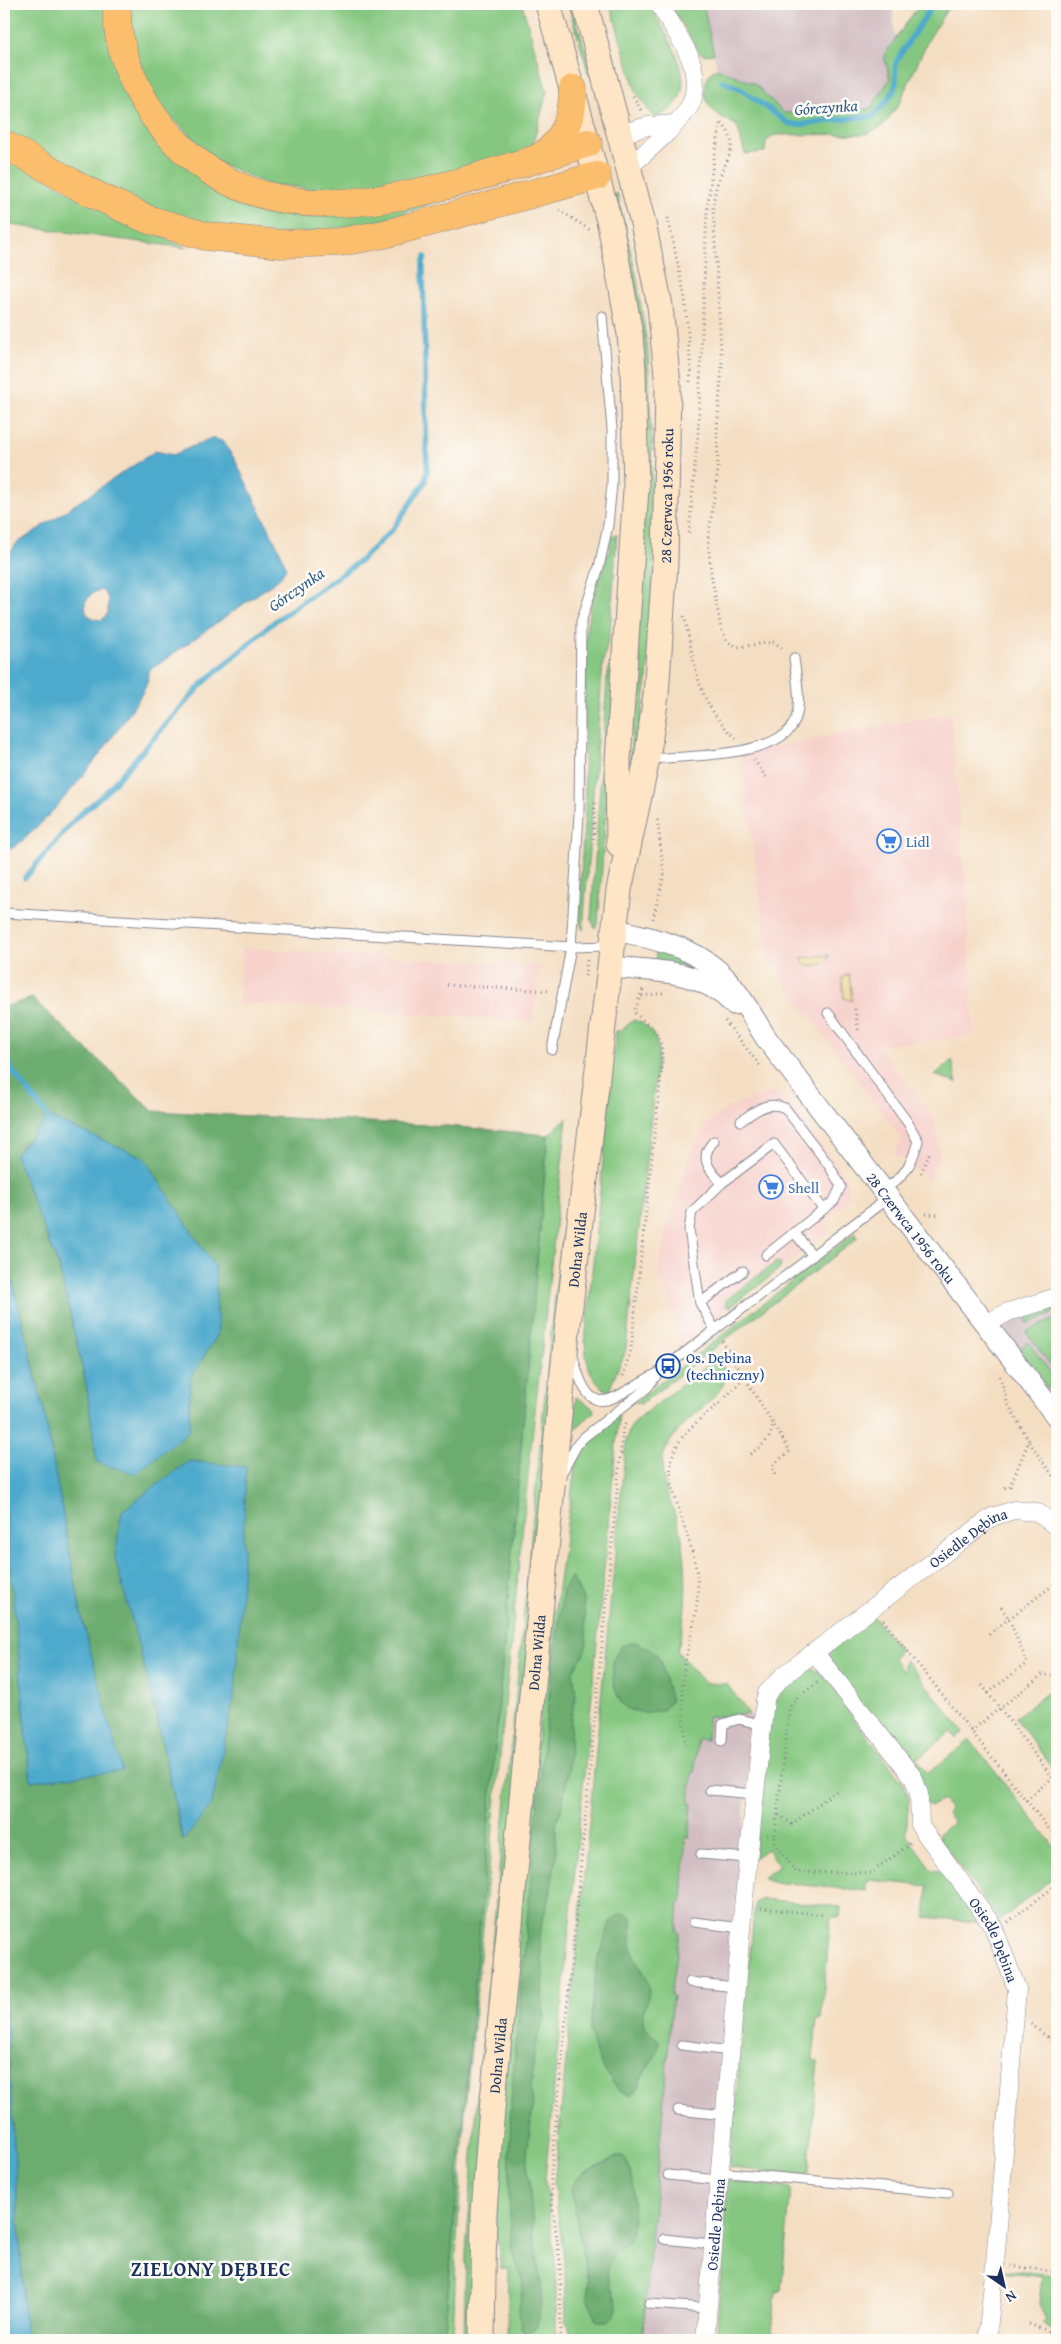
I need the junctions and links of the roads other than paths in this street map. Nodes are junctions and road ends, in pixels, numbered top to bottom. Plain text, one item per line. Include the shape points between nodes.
1 (117, 4) edge
2 (548, 4) edge
3 (586, 4) edge
4 (659, 4) edge
5 (573, 89) junction
6 (617, 123) junction
7 (674, 124) junction
8 (585, 131) junction
9 (4, 144) edge
10 (538, 157) junction
11 (629, 167) junction
12 (597, 176) junction
13 (602, 316) dead end
14 (794, 658) road end
15 (647, 759) junction
16 (620, 882) junction
17 (4, 913) edge
18 (571, 947) junction
19 (606, 947) junction
20 (828, 1013) dead end
21 (766, 1038) junction
22 (552, 1050) dead end
23 (741, 1122) dead end
24 (714, 1141) dead end
25 (722, 1183) junction
26 (886, 1194) junction
27 (823, 1209) junction
28 (794, 1232) junction
29 (766, 1255) dead end
30 (813, 1256) junction
31 (744, 1271) dead end
32 (1057, 1297) edge
33 (700, 1303) junction
34 (986, 1324) junction
35 (715, 1330) junction
36 (567, 1332) junction
37 (658, 1373) junction
38 (1057, 1417) edge
39 (552, 1492) junction
40 (1057, 1526) edge
41 (814, 1652) junction
42 (763, 1724) junction
43 (722, 1741) dead end
44 (710, 1790) dead end
45 (754, 1794) junction
46 (701, 1854) dead end
47 (748, 1858) junction
48 (694, 1922) dead end
49 (741, 1928) junction
50 (690, 1982) dead end
51 (735, 1987) junction
52 (682, 2045) dead end
53 (730, 2051) junction
54 (678, 2110) dead end
55 (724, 2115) junction
56 (668, 2175) dead end
57 (718, 2176) junction
58 (948, 2193) dead end
59 (664, 2239) dead end
60 (712, 2244) junction
61 (649, 2304) dead end
62 (707, 2308) junction
63 (482, 2340) edge
64 (704, 2340) edge
65 (987, 2340) edge

1 - 10 highway via 128,66 155,119 205,168 252,192 298,203 358,203 435,189
2 - 5 main road, 28 Czerwca 1956 roku
3 - 6 main road, 28 Czerwca 1956 roku
4 - 7 street via 693,69 691,105
5 - 8 main road, 28 Czerwca 1956 roku
5 - 10 highway via 570,120 564,135 554,147
6 - 7 street
6 - 8 main road
6 - 11 main road, 28 Czerwca 1956 roku
7 - 11 street
8 - 10 highway
8 - 12 main road, 28 Czerwca 1956 roku
9 - 12 highway via 85,190 147,219 205,236 280,244 340,242 385,234
11 - 12 main road
11 - 15 main road, 28 Czerwca 1956 roku via 660,306 668,385 662,633
12 - 16 main road, 28 Czerwca 1956 roku via 622,278 634,369 636,489 618,760
13 - 18 lane via 612,429 612,484 604,542 581,622 578,814
14 - 15 lane via 799,700 793,725 781,738 746,750
15 - 16 main road, 28 Czerwca 1956 roku
16 - 19 main road, 28 Czerwca 1956 roku
17 - 18 lane
18 - 19 lane
18 - 22 lane
19 - 21 street, 28 Czerwca 1956 roku via 647,970 708,983 732,1002
19 - 21 street, 28 Czerwca 1956 roku via 652,927 720,972 735,989
19 - 36 main road, Dolna Wilda
20 - 26 lane via 918,1141 913,1161
21 - 26 street, 28 Czerwca 1956 roku
23 - 27 lane via 764,1106 785,1108 840,1182 834,1201
24 - 25 lane via 707,1150 706,1163
25 - 27 lane via 774,1144
25 - 33 lane via 692,1212 690,1219
26 - 30 lane
26 - 34 street, 28 Czerwca 1956 roku
27 - 28 lane
28 - 29 lane
28 - 30 lane
30 - 35 lane
31 - 33 lane
32 - 34 street via 1008,1312
33 - 35 lane
34 - 38 street, 28 Czerwca 1956 roku
35 - 37 lane
36 - 37 lane via 578,1377 585,1389 600,1401 622,1395
36 - 39 main road, Dolna Wilda
37 - 39 lane via 647,1388 577,1445
39 - 63 main road, Dolna Wilda via 490,2131 484,2213
40 - 41 street, Osiedle Dębina via 1037,1512 1014,1510 992,1517
41 - 42 street, Osiedle Dębina via 767,1693
41 - 65 street, Osiedle Dębina via 913,1777 919,1794 920,1826 996,1932 1017,1989
42 - 43 lane via 739,1719 723,1724
42 - 45 street, Osiedle Dębina
44 - 45 lane
45 - 47 street, Osiedle Dębina
46 - 47 lane
47 - 49 street, Osiedle Dębina
48 - 49 lane
49 - 51 street, Osiedle Dębina
50 - 51 lane
51 - 53 street, Osiedle Dębina
52 - 53 lane
53 - 55 street, Osiedle Dębina
54 - 55 lane
55 - 57 street, Osiedle Dębina
56 - 57 lane
57 - 58 lane
57 - 60 street, Osiedle Dębina
59 - 60 lane
60 - 62 street, Osiedle Dębina
61 - 62 lane
62 - 64 street, Osiedle Dębina

